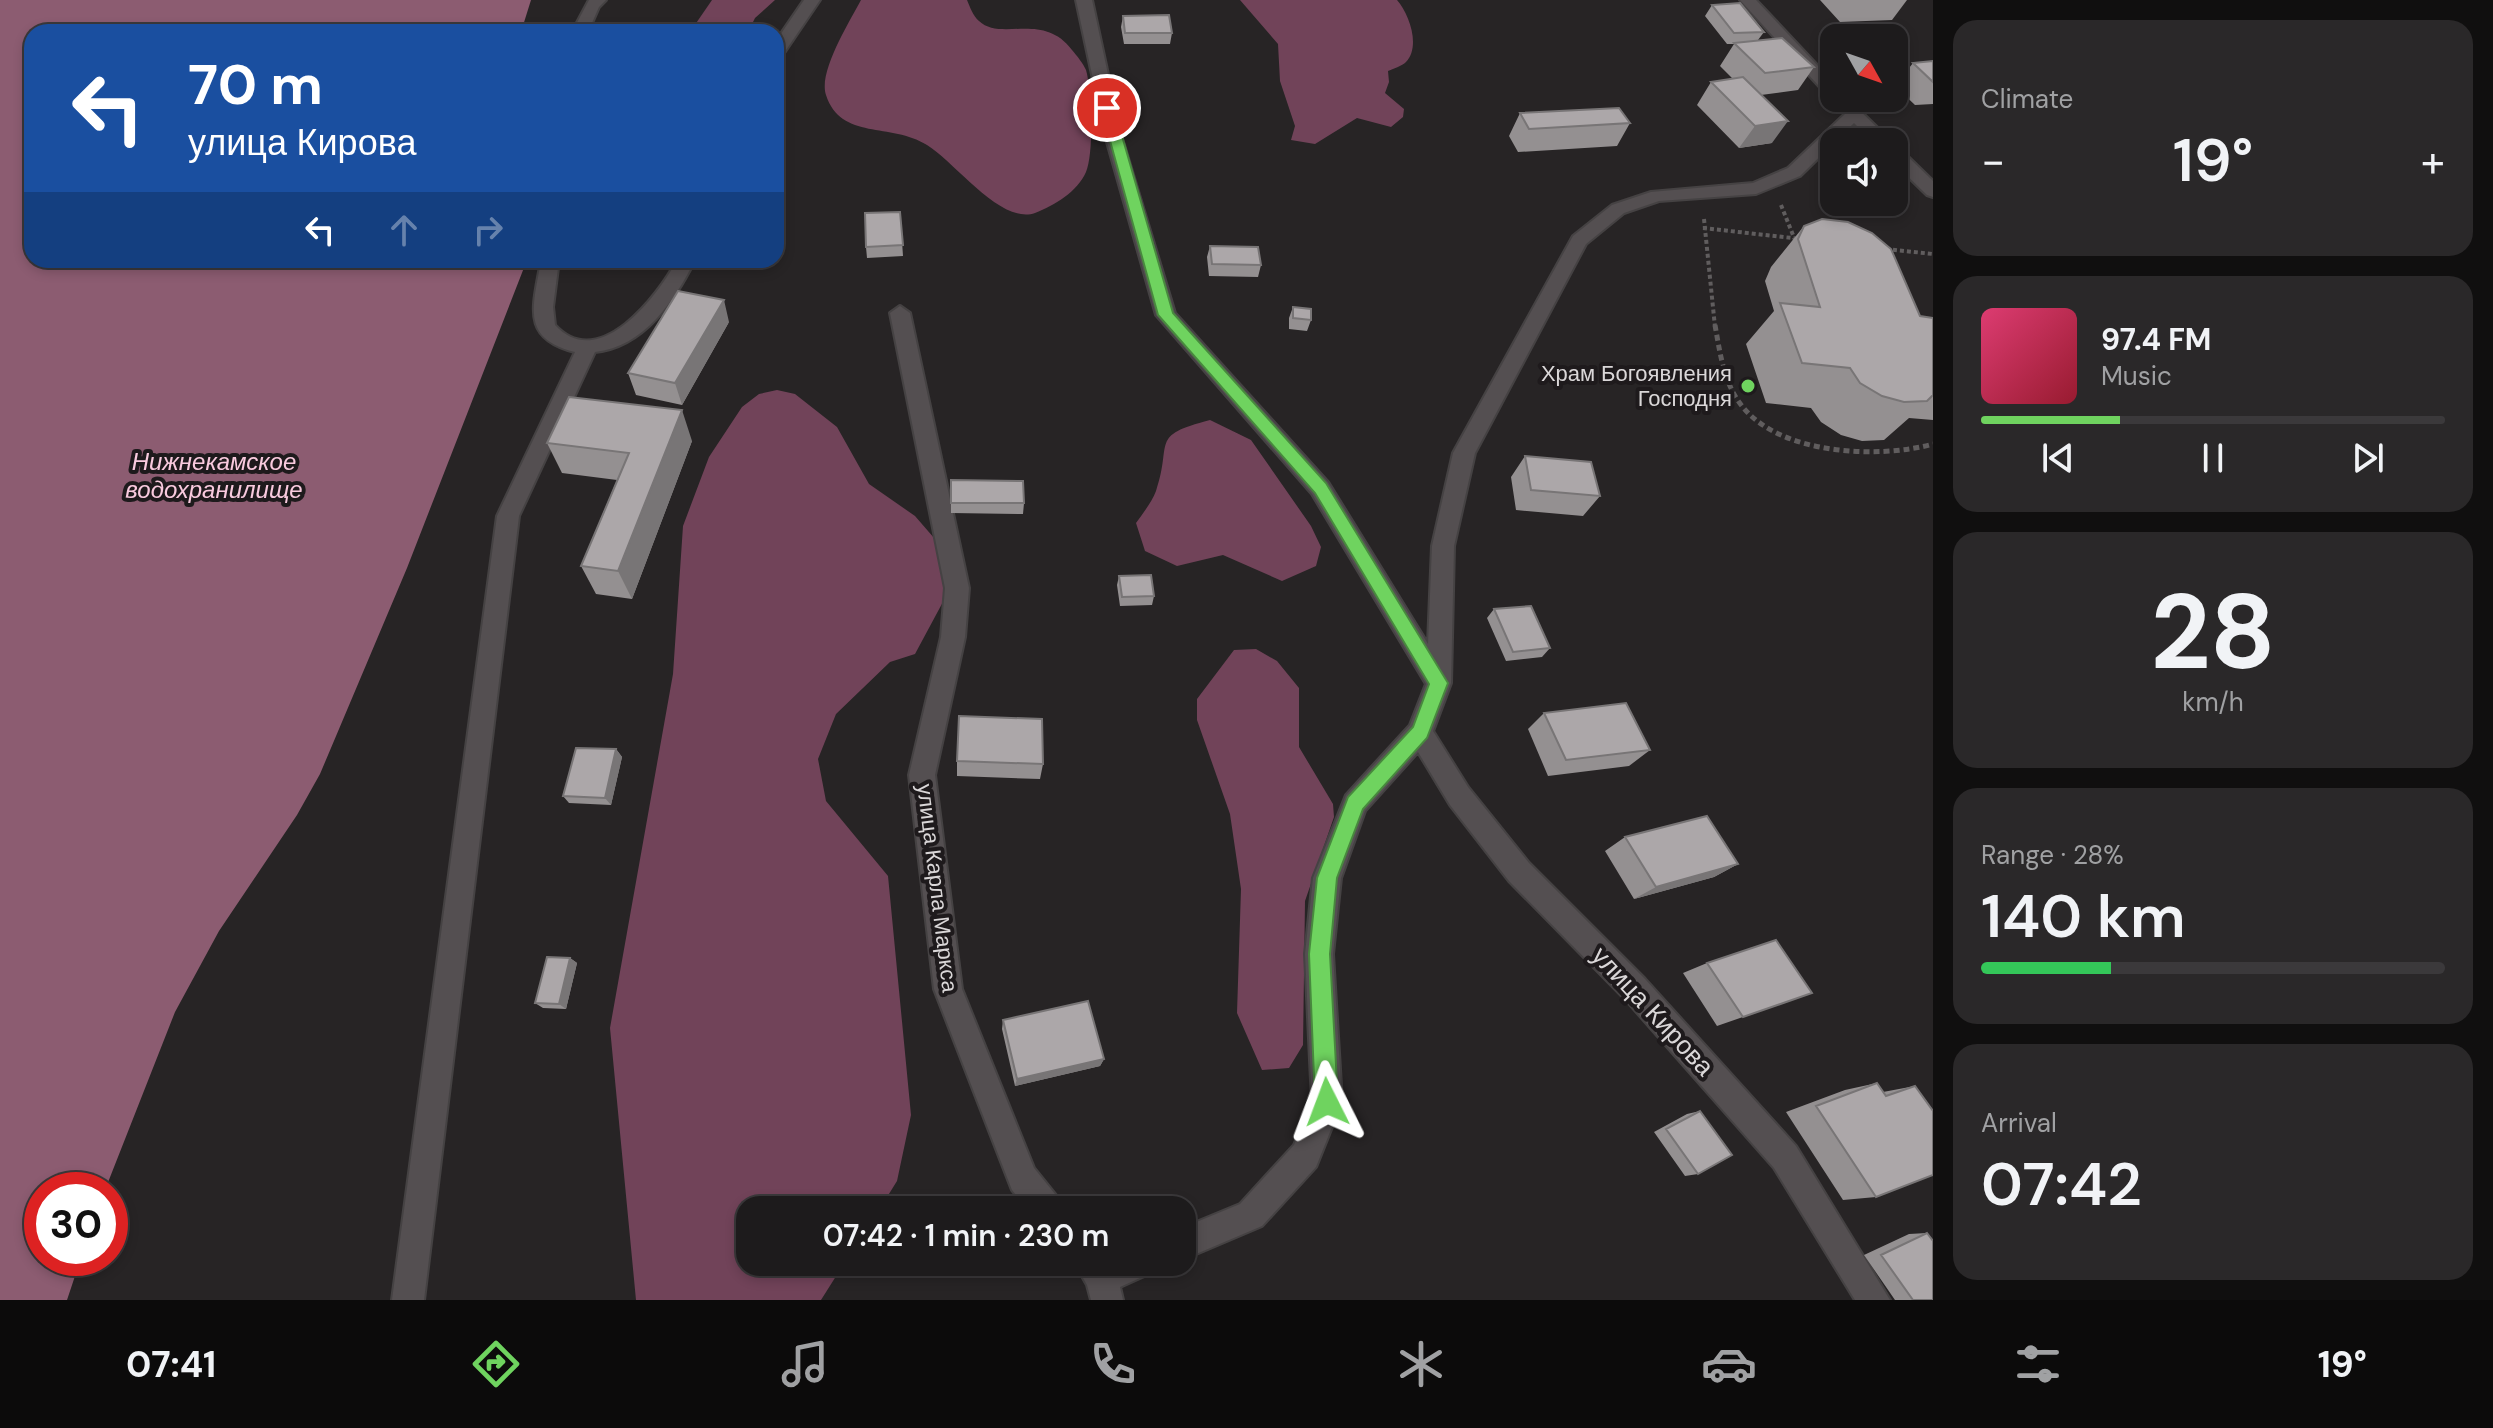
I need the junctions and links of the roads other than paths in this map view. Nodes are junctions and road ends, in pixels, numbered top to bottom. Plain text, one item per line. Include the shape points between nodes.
1 (598, 0) edge
2 (812, 0) edge
3 (1084, 0) edge
4 (1748, 0) edge
5 (584, 24) edge
6 (784, 41) edge
7 (1820, 78) edge
8 (1841, 112) edge
9 (1852, 112) edge
10 (1869, 128) edge
11 (1908, 167) edge
12 (1933, 191) edge
13 (549, 268) edge
14 (682, 268) edge
15 (900, 313) dead end
16 (588, 346) junction
17 (1439, 683) junction
18 (1420, 732) junction
19 (1037, 1196) edge
20 (1196, 1238) edge
21 (408, 1300) edge
22 (1874, 1300) edge

1 - 5 street
2 - 6 street
3 - 17 street via 1113,135 1166,315 1320,488
4 - 7 street
8 - 17 street via 1794,172 1756,188 1657,196 1618,209 1579,240 1464,453 1443,546
9 - 10 street
11 - 12 street
13 - 16 street via 544,320 551,335
14 - 16 street via 629,333
15 - 19 street, улица Карла Маркса via 957,588 953,637 922,775 948,989 1023,1179
16 - 21 street via 508,516
17 - 18 street
18 - 20 street via 1355,804 1327,878 1319,954 1327,1102 1305,1156 1251,1215
18 - 22 street, улица Кирова via 1459,796 1519,872 1635,989 1785,1157

